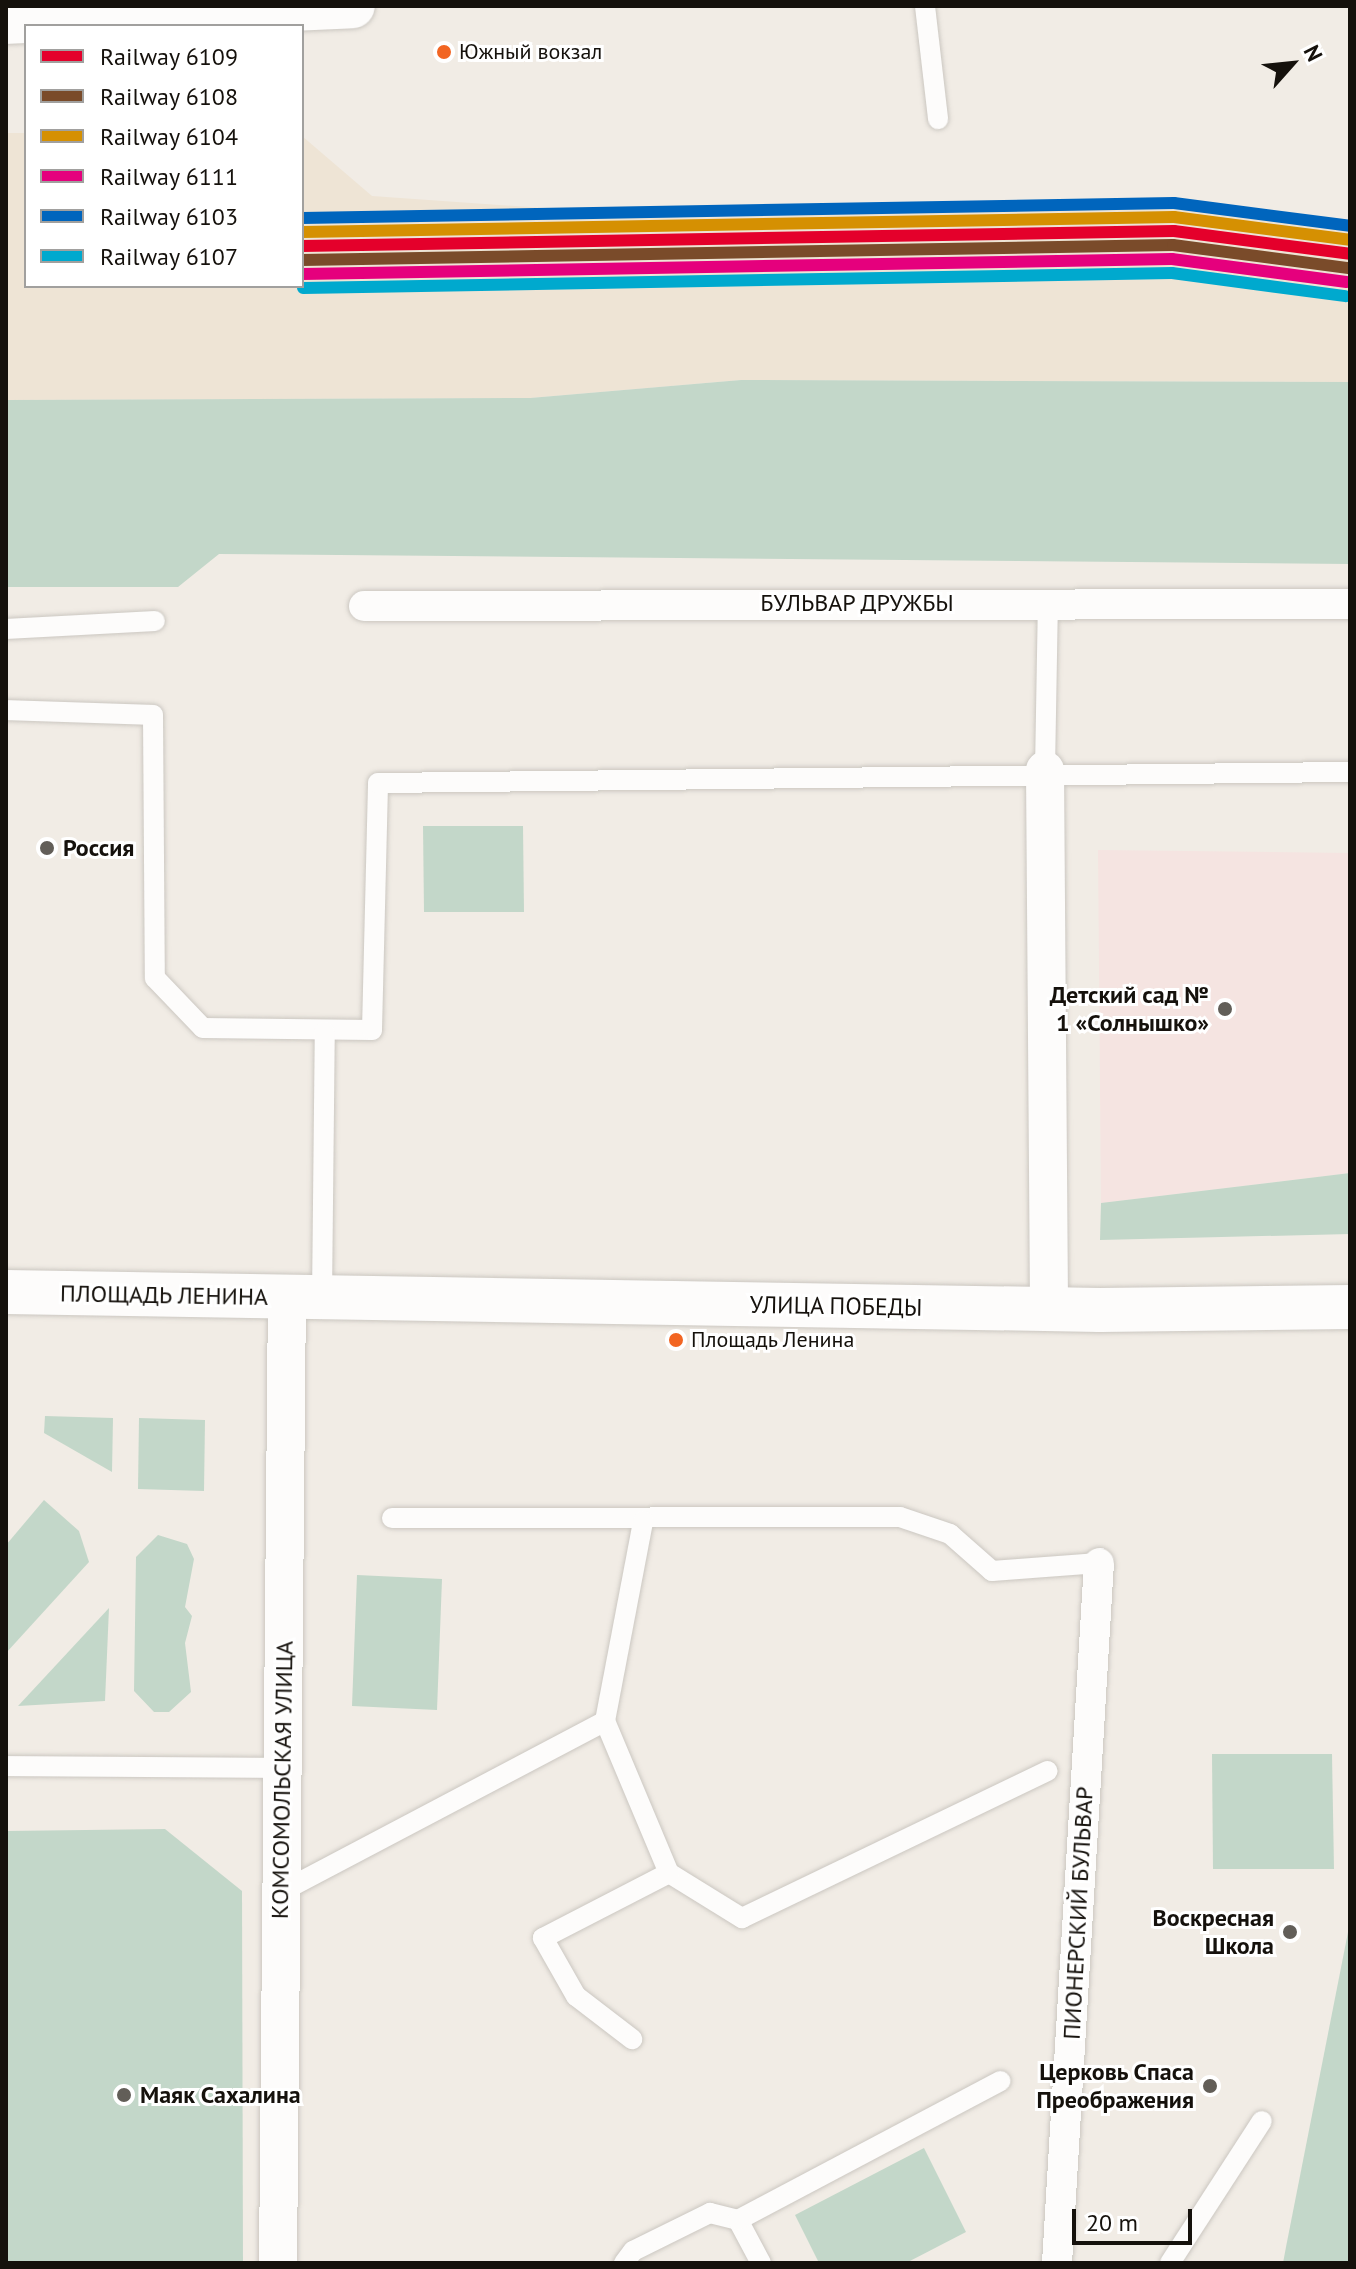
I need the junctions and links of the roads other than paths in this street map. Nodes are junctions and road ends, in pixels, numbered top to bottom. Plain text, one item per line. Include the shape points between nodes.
1 (925, 6) edge
2 (338, 7) edge
3 (6, 22) edge
4 (938, 119) dead end
5 (1048, 601) junction
6 (1350, 604) edge
7 (364, 606) dead end
8 (155, 621) dead end
9 (6, 629) edge
10 (6, 710) edge
11 (1045, 770) junction
12 (1350, 772) edge
13 (325, 1032) junction
14 (6, 1292) edge
15 (304, 1298) junction
16 (1350, 1307) edge
17 (1049, 1309) junction
18 (392, 1518) dead end
19 (643, 1521) junction
20 (1099, 1563) joint
21 (605, 1721) junction
22 (6, 1766) edge
23 (283, 1768) junction
24 (1047, 1771) dead end
25 (669, 1873) junction
26 (281, 1892) junction
27 (632, 2039) dead end
28 (1000, 2081) dead end
29 (1262, 2121) dead end
30 (738, 2220) junction
31 (278, 2263) edge
32 (624, 2263) edge
33 (761, 2263) edge
34 (1057, 2263) edge
35 (1170, 2263) edge

1 - 4 lane
2 - 3 main road
5 - 6 street, БУЛЬВАР ДРУЖБЫ
5 - 7 street, БУЛЬВАР ДРУЖБЫ
5 - 11 lane
8 - 9 lane
10 - 13 lane via 153,715 155,978 203,1028
11 - 12 lane
11 - 13 lane via 378,783 372,1030
11 - 17 street
13 - 15 lane
14 - 15 main road, ПЛОЩАДЬ ЛЕНИНА
15 - 17 main road, УЛИЦА ПОБЕДЫ
15 - 23 street, КОМСОМОЛЬСКАЯ УЛИЦА
16 - 17 main road, УЛИЦА ПОБЕДЫ
18 - 19 lane
19 - 20 lane via 900,1517 950,1534 992,1571
19 - 21 lane
20 - 34 street, ПИОНЕРСКИЙ БУЛЬВАР
21 - 25 lane
21 - 26 lane
22 - 23 lane
23 - 26 street, КОМСОМОЛЬСКАЯ УЛИЦА
24 - 25 lane via 742,1918
25 - 27 lane via 543,1938 576,1996
26 - 31 street, КОМСОМОЛЬСКАЯ УЛИЦА
28 - 30 lane
29 - 35 lane
30 - 32 lane via 710,2213 633,2251
30 - 33 lane

